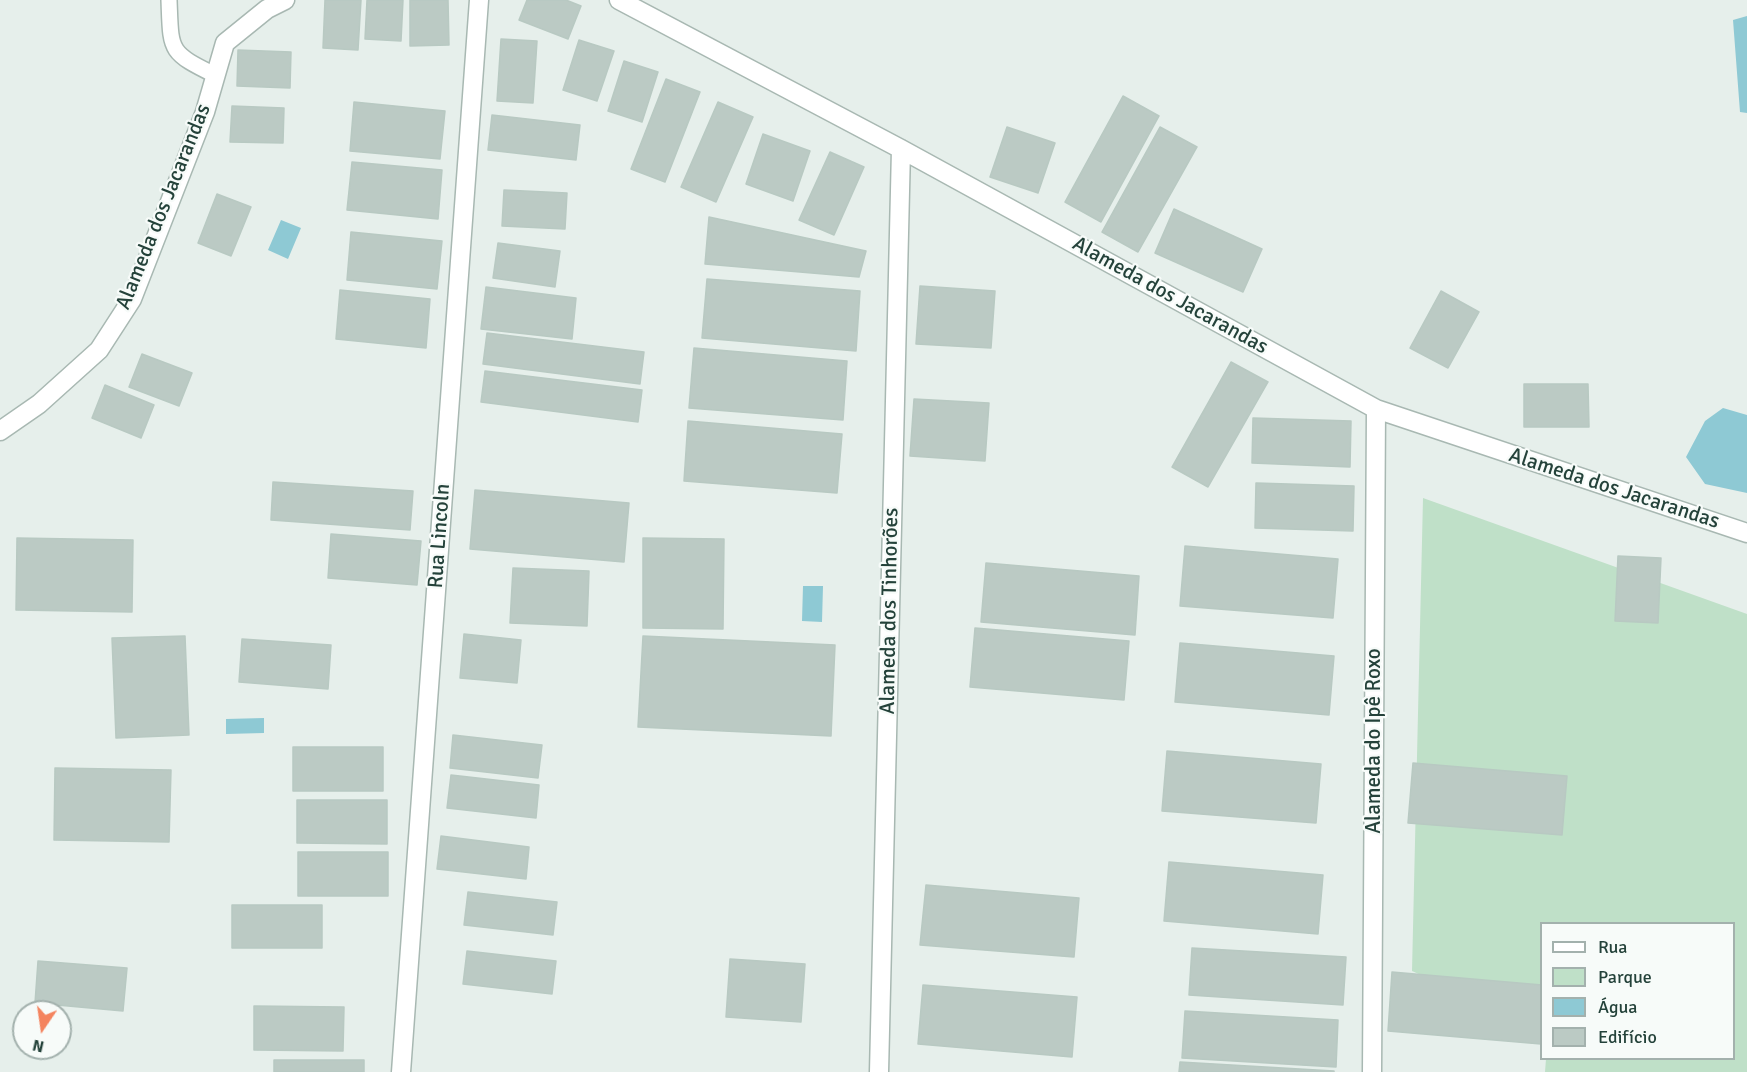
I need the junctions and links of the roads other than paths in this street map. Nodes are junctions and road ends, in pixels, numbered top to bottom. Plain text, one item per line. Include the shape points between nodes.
1 (169, 0) edge
2 (285, 0) edge
3 (479, 0) edge
4 (619, 0) edge
5 (214, 75) junction
6 (901, 149) junction
7 (1376, 409) junction
8 (0, 431) edge
9 (1747, 533) edge
10 (401, 1072) edge
11 (879, 1072) edge
12 (1372, 1072) edge

1 - 5 lane via 173,48 181,59
2 - 5 street, Alameda dos Jacarandas via 267,9 225,43
3 - 10 street, Rua Lincoln
4 - 6 street, Alameda dos Jacarandas
5 - 8 street, Alameda dos Jacarandas via 205,112 132,299 99,350 39,404
6 - 7 street, Alameda dos Jacarandas
6 - 11 street, Alameda dos Tinhorões
7 - 9 street, Alameda dos Jacarandas
7 - 12 street, Alameda do Ipê Roxo

